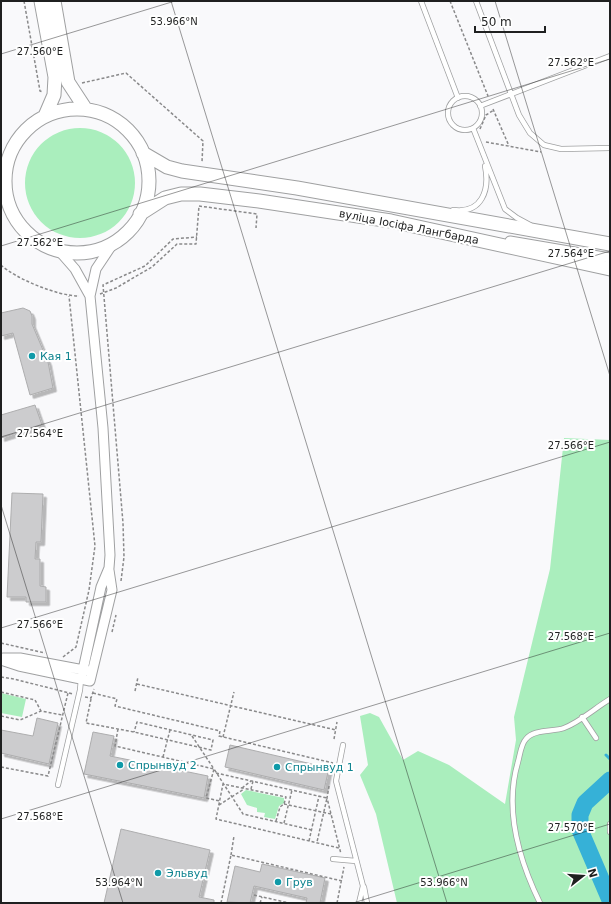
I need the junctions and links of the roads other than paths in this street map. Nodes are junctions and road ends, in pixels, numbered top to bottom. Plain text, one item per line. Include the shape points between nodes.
1 (41, 1) edge
2 (54, 1) edge
3 (421, 1) edge
4 (476, 1) edge
5 (610, 56) edge
6 (511, 94) junction
7 (458, 98) junction
8 (480, 106) junction
9 (85, 108) junction
10 (45, 116) junction
11 (473, 128) junction
12 (610, 148) edge
13 (142, 153) junction
14 (484, 156) junction
15 (3, 172) edge
16 (417, 210) junction
17 (1, 214) edge
18 (140, 214) junction
19 (14, 216) junction
20 (391, 220) junction
21 (575, 237) junction
22 (610, 244) edge
23 (112, 245) junction
24 (61, 253) junction
25 (610, 258) edge
26 (610, 269) edge
27 (90, 296) junction
28 (1, 659) edge
29 (88, 670) junction
30 (85, 680) junction
31 (80, 690) junction
32 (610, 698) edge
33 (582, 717) junction
34 (596, 738) dead end
35 (343, 745) dead end
36 (58, 785) dead end
37 (610, 824) edge
38 (610, 832) edge
39 (333, 860) dead end
40 (356, 861) junction
41 (363, 886) junction
42 (359, 903) edge
43 (367, 903) edge
44 (540, 903) edge

1 - 10 main road via 56,77 54,95
2 - 9 main road via 68,82
3 - 7 lane
4 - 6 lane
5 - 6 lane
6 - 8 lane
6 - 12 lane via 519,115 530,133 544,145 561,149
7 - 8 lane via 473,98
7 - 11 lane via 453,101 448,111 450,122 459,129
8 - 11 lane via 481,117
9 - 10 main road via 71,107
9 - 13 main road via 117,120 132,135
10 - 15 main road via 31,124 21,137
11 - 14 lane
13 - 16 main road, вуліца Іосіфа Лангбарда via 166,167 182,171 297,188
13 - 18 main road via 146,163 148,184
14 - 16 lane via 488,182 480,201 472,208 457,211 431,208
14 - 21 lane via 505,209 532,225 556,229
15 - 19 main road via 6,193
16 - 21 main road, вуліца Іосіфа Лангбарда
17 - 19 main road
18 - 20 main road, вуліца Іосіфа Лангбарда via 165,198 181,194 200,194 259,200
18 - 23 main road via 128,232
19 - 24 main road via 33,241
20 - 25 street
20 - 26 main road, вуліца Іосіфа Лангбарда
21 - 22 main road, вуліца Іосіфа Лангбарда
23 - 24 main road via 82,254
23 - 27 street via 96,269
24 - 27 street via 75,269
27 - 29 street via 108,507 112,590
28 - 29 street via 20,658
28 - 30 street via 19,666
29 - 30 street
30 - 31 lane
30 - 31 lane
31 - 36 lane
32 - 33 lane
33 - 34 lane
33 - 44 lane via 564,728 526,738 514,775 512,802 517,841
35 - 40 lane via 336,781
37 - 38 lane
39 - 40 lane
40 - 41 lane
41 - 42 lane
41 - 43 lane

